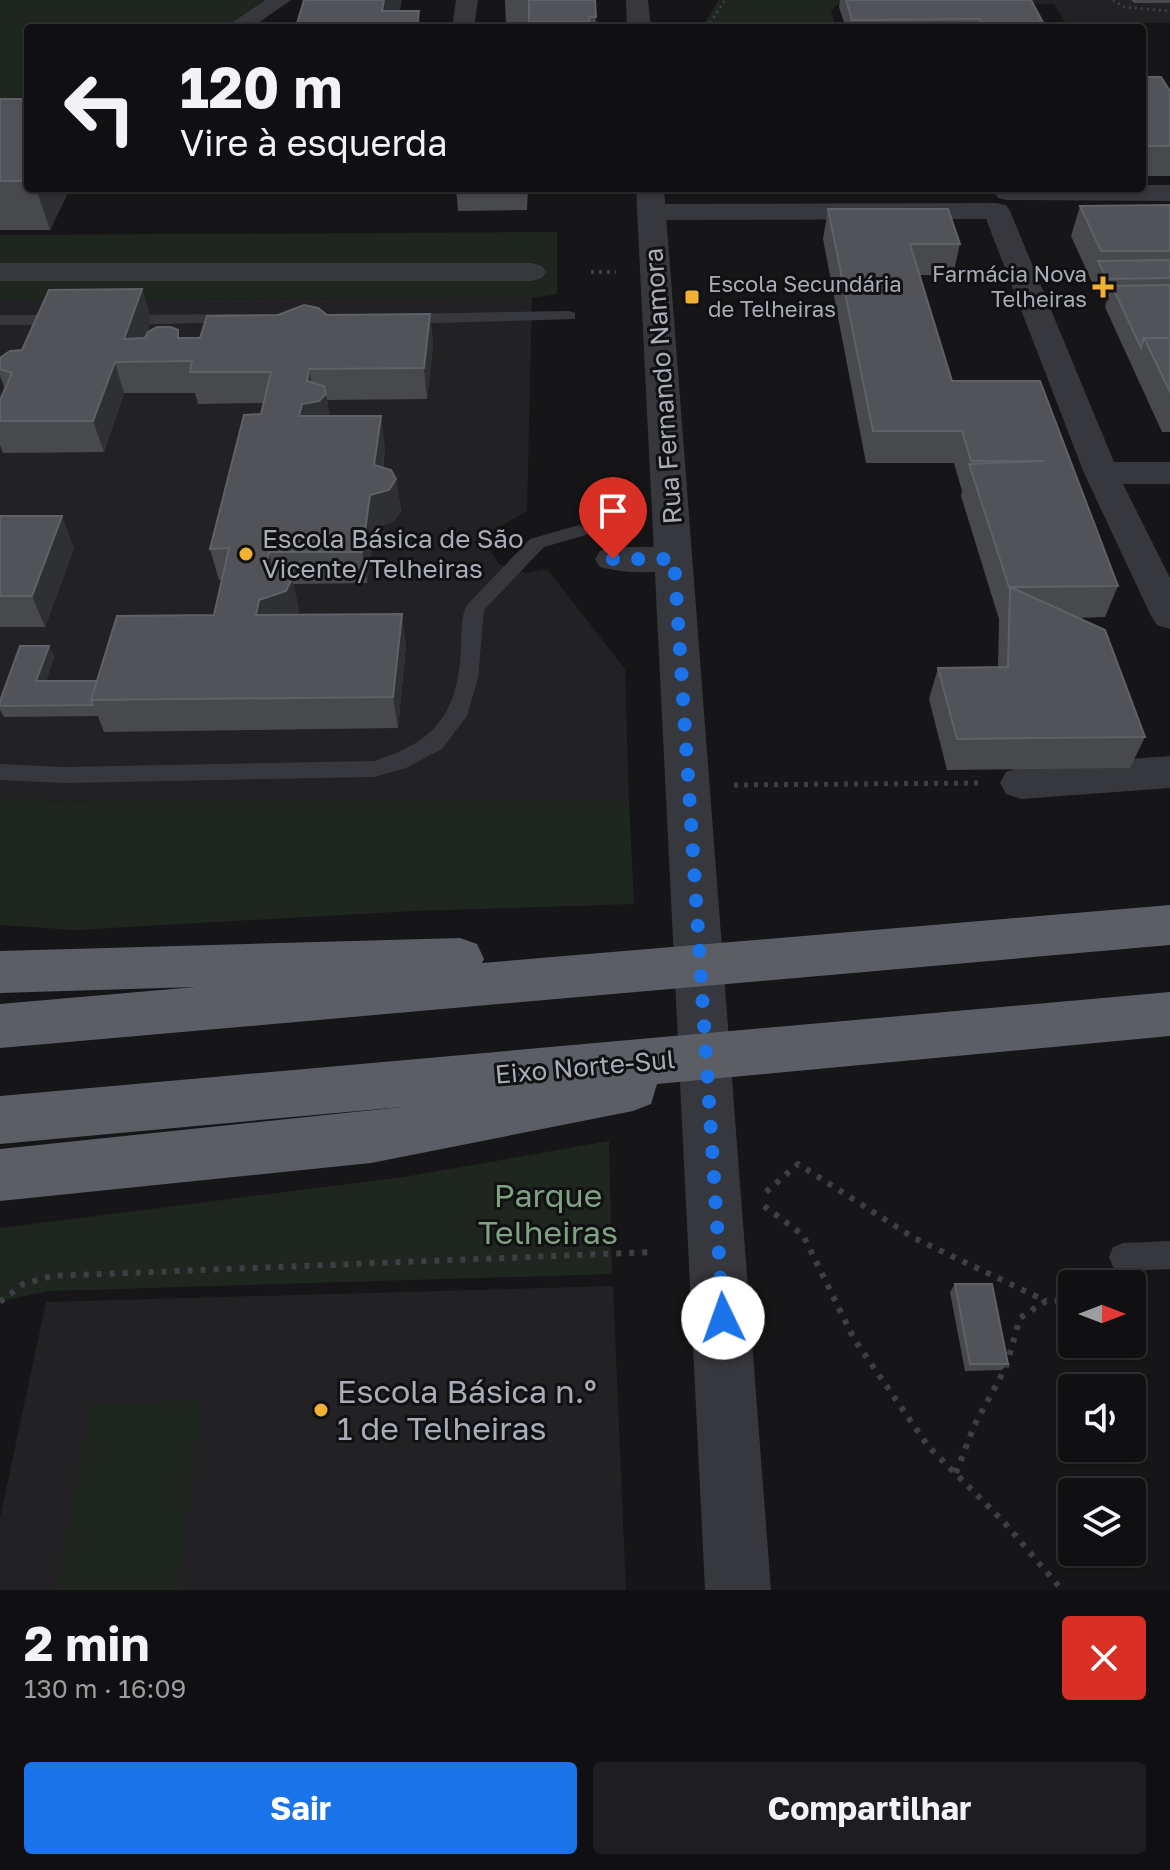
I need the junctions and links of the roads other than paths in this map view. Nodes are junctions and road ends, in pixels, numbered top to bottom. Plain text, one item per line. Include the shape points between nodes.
1 (282, 0) edge
2 (467, 0) edge
3 (637, 0) edge
4 (242, 24) edge
5 (275, 24) edge
6 (464, 24) edge
7 (639, 24) edge
8 (1170, 193) edge
9 (1002, 197) edge
10 (650, 200) edge
11 (0, 272) edge
12 (532, 272) dead end
13 (569, 316) dead end
14 (250, 319) edge
15 (391, 319) edge
16 (0, 320) edge
17 (78, 320) edge
18 (110, 320) edge
19 (1101, 473) junction
20 (1170, 473) edge
21 (579, 531) dead end
22 (613, 559) dead end
23 (674, 559) junction
24 (1170, 616) edge
25 (0, 772) edge
26 (1170, 772) edge
27 (1021, 783) road end
28 (1170, 925) edge
29 (608, 964) junction
30 (0, 972) edge
31 (1170, 1014) edge
32 (0, 1026) edge
33 (608, 1079) junction
34 (0, 1120) edge
35 (0, 1175) edge
36 (1170, 1255) edge
37 (1123, 1257) dead end
38 (738, 1590) edge

1 - 4 street
1 - 5 street
2 - 6 street
3 - 7 street
8 - 9 street
9 - 10 street
9 - 19 street
10 - 23 street, Rua Fernando Namora
11 - 12 street
13 - 15 lane
14 - 18 lane
16 - 17 lane
19 - 20 street
19 - 24 street
21 - 25 lane via 534,544 474,610 462,709 447,732 400,763 374,769
22 - 23 street
23 - 38 street, Rua Fernando Namora
26 - 27 street
28 - 29 highway via 794,957
29 - 30 highway
29 - 32 highway
31 - 33 highway via 802,1046
33 - 34 highway, Eixo Norte-Sul
33 - 35 highway via 371,1138
36 - 37 lane

